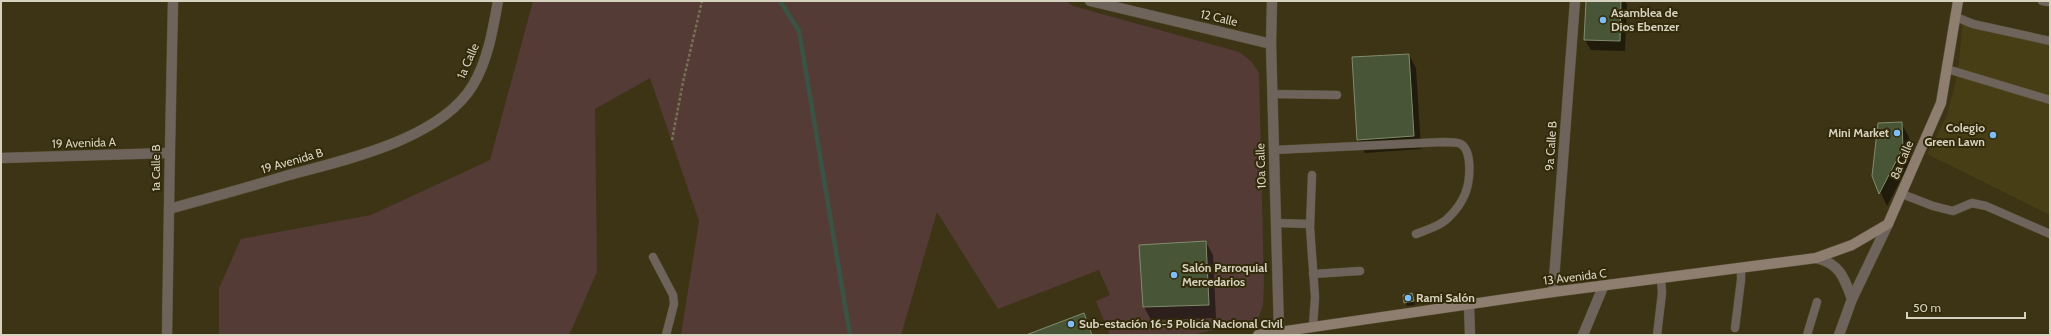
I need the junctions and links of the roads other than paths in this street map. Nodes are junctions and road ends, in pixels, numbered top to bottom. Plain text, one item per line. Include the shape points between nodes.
1 (173, 1) edge
2 (498, 1) edge
3 (1090, 1) edge
4 (1272, 1) edge
5 (1575, 1) edge
6 (1958, 1) edge
7 (1956, 17) junction
8 (2050, 41) edge
9 (1271, 44) junction
10 (1947, 69) junction
11 (1272, 94) junction
12 (1337, 95) dead end
13 (2050, 100) edge
14 (419, 130) joint
15 (1274, 150) junction
16 (168, 153) junction
17 (1, 158) edge
18 (1312, 175) dead end
19 (1902, 194) junction
20 (169, 209) junction
21 (1276, 223) junction
22 (1310, 224) junction
23 (1888, 224) junction
24 (1416, 234) dead end
25 (2050, 234) edge
26 (653, 257) dead end
27 (1816, 258) junction
28 (1741, 268) junction
29 (1360, 271) dead end
30 (1313, 274) junction
31 (1661, 279) junction
32 (1603, 287) junction
33 (1553, 292) junction
34 (1852, 299) junction
35 (1817, 302) dead end
36 (1469, 306) junction
37 (1313, 326) junction
38 (1735, 328) dead end
39 (1279, 331) junction
40 (167, 335) edge
41 (666, 335) edge
42 (1258, 335) edge
43 (1470, 335) edge
44 (1583, 335) edge
45 (1657, 335) edge
46 (1806, 335) edge
47 (1839, 335) edge

1 - 16 street, 1a Calle B
2 - 14 street, 1a Calle via 491,41 473,85 445,116
3 - 9 street, 12 Calle
4 - 9 street, 10a Calle
5 - 33 street, 9a Calle B
6 - 7 street, 8a Calle
7 - 8 lane via 1973,24
7 - 10 street, 8a Calle
9 - 11 street, 10a Calle
10 - 13 lane
10 - 19 street, 8a Calle via 1941,103
11 - 12 lane
11 - 15 street, 10a Calle
14 - 20 street, 19 Avenida B via 382,149
15 - 21 street, 10a Calle
15 - 24 lane via 1460,143 1467,150 1468,159 1468,183 1465,194 1452,215 1441,224
16 - 17 street, 19 Avenida A
16 - 20 street, 1a Calle B
18 - 22 lane
19 - 23 street, 8a Calle
19 - 25 lane via 1953,211 1972,203 1986,206
20 - 40 street, 1a Calle B
21 - 22 lane
21 - 39 street, 10a Calle
22 - 30 lane
23 - 27 street, 13 Avenida C via 1852,245
23 - 34 street, 8a Calle
26 - 41 lane via 673,296 674,304
27 - 28 street, 13 Avenida C
27 - 34 street via 1830,262 1845,277
28 - 31 street, 13 Avenida C
28 - 38 lane via 1742,280
29 - 30 lane
30 - 37 lane
31 - 32 street, 13 Avenida C
31 - 45 lane
32 - 33 street, 13 Avenida C
32 - 44 street
33 - 36 street, 13 Avenida C
34 - 47 street, 8a Calle
35 - 46 lane
36 - 37 street, 13 Avenida C
36 - 43 street
37 - 39 street, 13 Avenida C
39 - 42 street, 13 Avenida C

